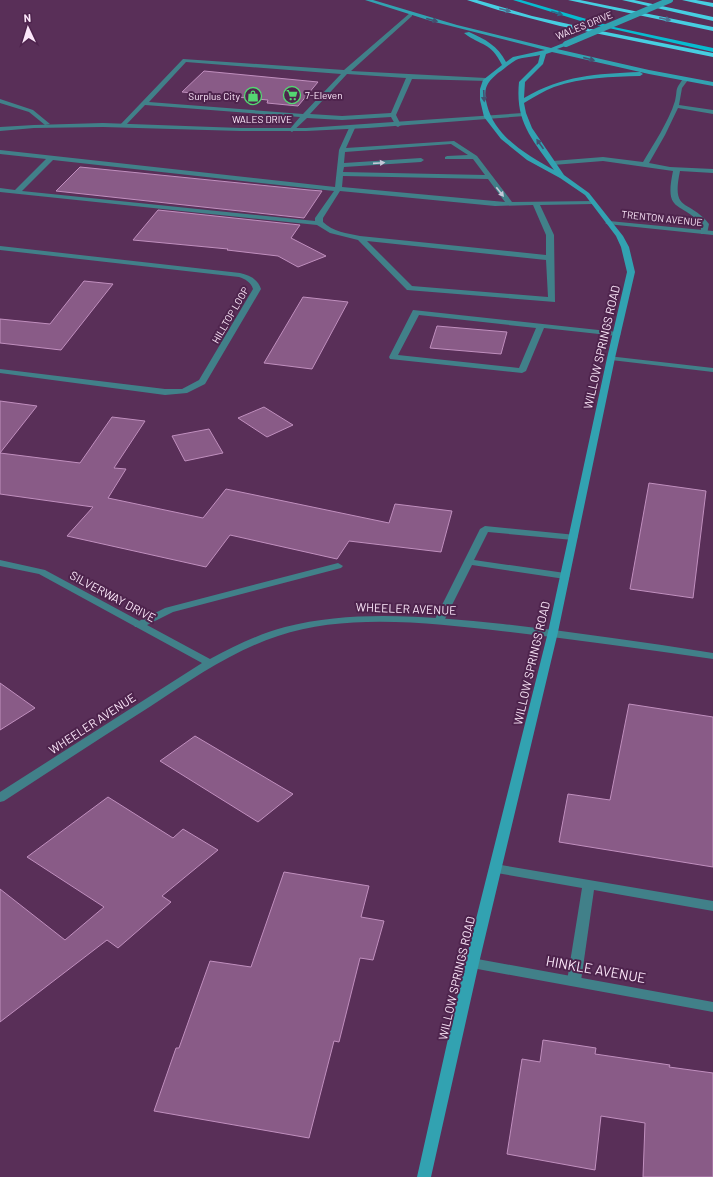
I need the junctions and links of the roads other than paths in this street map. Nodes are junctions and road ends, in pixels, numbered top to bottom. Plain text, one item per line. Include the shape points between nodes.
1 (368, 0) edge
2 (470, 0) edge
3 (516, 0) edge
4 (571, 0) edge
5 (625, 0) edge
6 (670, 0) edge
7 (685, 0) edge
8 (713, 5) edge
9 (410, 15) junction
10 (713, 19) edge
11 (451, 25) junction
12 (713, 29) edge
13 (551, 49) junction
14 (713, 50) edge
15 (543, 53) junction
16 (713, 55) edge
17 (505, 66) junction
18 (346, 72) junction
19 (658, 74) junction
20 (410, 77) junction
21 (486, 80) junction
22 (685, 80) junction
23 (713, 84) edge
24 (0, 101) edge
25 (521, 102) junction
26 (144, 103) junction
27 (676, 106) junction
28 (713, 112) edge
29 (393, 115) junction
30 (523, 115) junction
31 (305, 116) junction
32 (487, 117) junction
33 (47, 124) junction
34 (398, 125) junction
35 (122, 126) junction
36 (352, 128) junction
37 (0, 129) edge
38 (292, 130) junction
39 (342, 150) junction
40 (0, 152) edge
41 (475, 157) junction
42 (51, 158) junction
43 (448, 158) dead end
44 (420, 160) dead end
45 (553, 163) junction
46 (645, 164) junction
47 (340, 165) junction
48 (677, 169) junction
49 (713, 171) edge
50 (339, 174) junction
51 (488, 177) junction
52 (562, 177) junction
53 (338, 188) junction
54 (0, 190) edge
55 (17, 192) junction
56 (593, 202) junction
57 (510, 204) junction
58 (536, 204) junction
59 (319, 222) junction
60 (609, 223) junction
61 (704, 232) junction
62 (713, 233) edge
63 (360, 238) junction
64 (0, 248) edge
65 (550, 258) junction
66 (541, 326) junction
67 (617, 334) junction
68 (610, 358) junction
69 (713, 370) edge
70 (0, 371) edge
71 (573, 537) junction
72 (469, 562) junction
73 (0, 563) edge
74 (338, 566) dead end
75 (565, 576) junction
76 (439, 621) junction
77 (139, 625) junction
78 (553, 632) junction
79 (713, 656) edge
80 (210, 663) junction
81 (0, 798) edge
82 (495, 869) junction
83 (589, 884) junction
84 (713, 906) edge
85 (472, 963) junction
86 (574, 981) junction
87 (713, 1007) edge
88 (424, 1177) edge

1 - 9 street
2 -> 16 highway via 539,19
3 -> 14 main road via 572,18
4 -> 12 highway
5 - 10 highway
6 - 13 street, WALES DRIVE, bridge
7 - 8 highway
9 -> 11 street
9 - 18 street
11 - 13 street
11 - 17 street via 493,46
13 - 15 street
13 -> 19 street
15 - 17 street via 515,58
15 - 25 street, WILLOW SPRINGS ROAD via 541,63 522,82
17 - 21 street
18 - 20 street
18 - 26 street via 185,60
18 - 31 street
19 - 22 street
19 - 25 street via 605,75 574,79 552,85
20 - 21 street
20 - 29 street
21 -> 32 street, WILLOW SPRINGS ROAD via 483,100
22 - 23 street
22 - 27 street via 679,88
24 - 33 street via 30,111
25 - 30 street, WILLOW SPRINGS ROAD
26 - 31 street
26 - 35 street
27 - 28 street
27 - 46 street
29 - 31 street via 342,118
29 - 34 street
30 - 32 street, WALES DRIVE
45 -> 30 street, WILLOW SPRINGS ROAD via 530,130
31 - 38 street
32 - 34 street, WALES DRIVE
32 - 52 street, WILLOW SPRINGS ROAD via 503,138 529,159
33 - 35 street, WALES DRIVE
33 - 37 street, WALES DRIVE
34 - 36 street, WALES DRIVE
35 - 38 street, WALES DRIVE
36 - 38 street, WALES DRIVE
36 - 39 street
39 - 41 street via 452,142
39 - 47 street
40 - 42 street
41 - 43 street
41 - 51 street
42 - 53 street
42 - 55 street
47 -> 44 street
45 - 46 street via 603,159
45 - 52 street, WILLOW SPRINGS ROAD
46 - 48 street
47 - 50 street
48 - 49 street
48 - 61 street via 674,199 704,221
50 - 51 street
50 - 53 street
51 -> 57 street
52 - 56 street, WILLOW SPRINGS ROAD via 587,194
53 - 57 street via 477,203
53 - 59 street
54 - 55 street
55 - 59 street
56 - 58 street
56 - 60 street, WILLOW SPRINGS ROAD
57 - 58 street
58 - 65 street via 550,235
59 - 63 street via 330,230
60 - 61 street, TRENTON AVENUE
60 - 67 street, WILLOW SPRINGS ROAD via 625,247 631,272
61 - 62 street, TRENTON AVENUE
63 - 65 street
63 - 65 street via 410,288 552,300
64 - 70 street, HILLTOP LOOP via 240,275 249,278 257,290 202,382 184,392 165,392
66 - 66 street via 416,312 393,357 522,371
66 - 67 street
67 - 68 street, WILLOW SPRINGS ROAD
68 - 69 street
68 - 71 street, WILLOW SPRINGS ROAD
71 - 72 street via 486,529
71 - 75 street, WILLOW SPRINGS ROAD
72 - 75 street
72 - 76 street
73 - 77 street, SILVERWAY DRIVE via 42,572
74 - 77 street via 168,610
75 - 78 street, WILLOW SPRINGS ROAD
76 - 78 street, WHEELER AVENUE
76 - 80 street, WHEELER AVENUE via 349,619 299,627 245,645
77 - 80 street, SILVERWAY DRIVE
78 - 79 street, WHEELER AVENUE
78 - 82 street, WILLOW SPRINGS ROAD
80 - 81 street, WHEELER AVENUE
82 - 83 street
82 - 85 street, WILLOW SPRINGS ROAD
83 - 84 street
83 - 86 street
85 - 86 street, HINKLE AVENUE
85 - 88 street, WILLOW SPRINGS ROAD
86 - 87 street, HINKLE AVENUE

